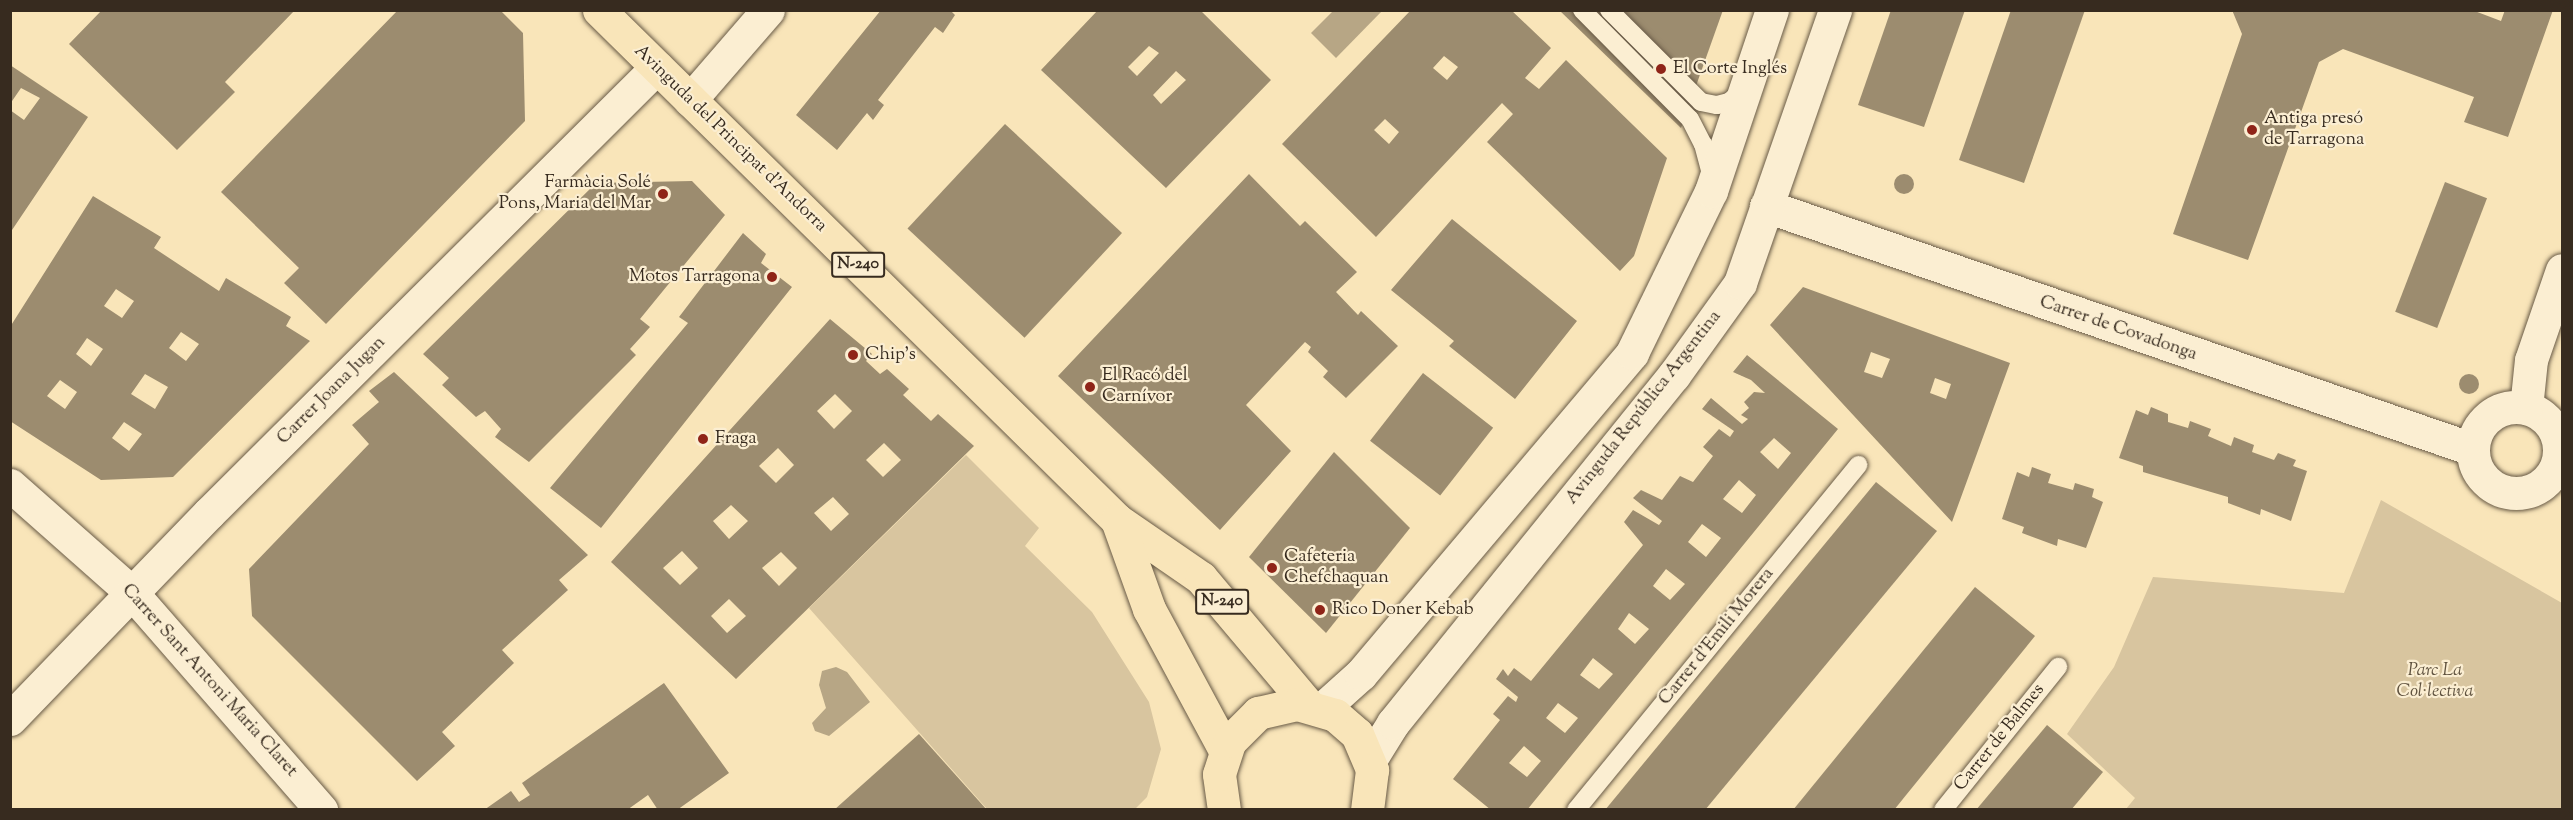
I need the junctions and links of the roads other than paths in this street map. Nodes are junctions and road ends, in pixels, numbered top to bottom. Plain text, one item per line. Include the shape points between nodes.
1 (599, 10) edge
2 (768, 10) edge
3 (1582, 10) edge
4 (1610, 10) edge
5 (1772, 10) edge
6 (1835, 10) edge
7 (657, 67) junction
8 (1745, 89) junction
9 (690, 100) junction
10 (1713, 184) junction
11 (1766, 206) junction
12 (2562, 270) edge
13 (2562, 350) edge
14 (2531, 360) junction
15 (2526, 408) junction
16 (2560, 441) edge
17 (2472, 449) junction
18 (1858, 465) dead end
19 (2556, 483) edge
20 (10, 484) edge
21 (1117, 520) junction
22 (132, 593) junction
23 (2058, 667) dead end
24 (1315, 707) junction
25 (10, 719) edge
26 (1225, 750) junction
27 (1376, 793) edge
28 (1218, 806) edge
29 (321, 810) edge
30 (1575, 810) edge
31 (1942, 810) edge

1 - 7 main road, Avinguda del Principat d'Andorra / N-240
2 - 9 street
3 - 10 lane via 1690,119 1703,144
4 - 8 lane via 1701,102 1729,102
5 - 8 street
6 - 11 street, Avinguda República Argentina
7 - 9 main road, Avinguda del Principat d'Andorra / N-240
7 - 22 street, Carrer Joana Jugan
8 - 10 street
9 - 21 main road, Avinguda del Principat d'Andorra / N-240
10 - 24 street via 1632,353 1361,674
11 - 17 street, Carrer de Covadonga
11 - 27 street, Avinguda República Argentina via 1740,283 1674,375 1393,723
12 - 14 street
13 - 14 street
14 - 15 street
15 - 16 street via 2552,426
15 - 17 street via 2507,408 2489,416 2477,431
16 - 19 street
17 - 19 street via 2475,467 2486,482 2500,491 2518,494
18 - 30 lane, Carrer d'Emili Morera
20 - 22 street, Carrer Sant Antoni Maria Claret
21 - 24 main road, Avinguda del Principat d'Andorra / N-240 via 1202,578
21 - 26 main road, Avinguda del Principat d'Andorra / N-240 via 1149,609
22 - 25 street, Carrer Joana Jugan
22 - 29 street, Carrer Sant Antoni Maria Claret
23 - 31 lane, Carrer de Balmes
24 - 26 main road via 1287,704 1258,713 1236,733
24 - 27 main road, N-240 via 1357,734
26 - 28 main road

